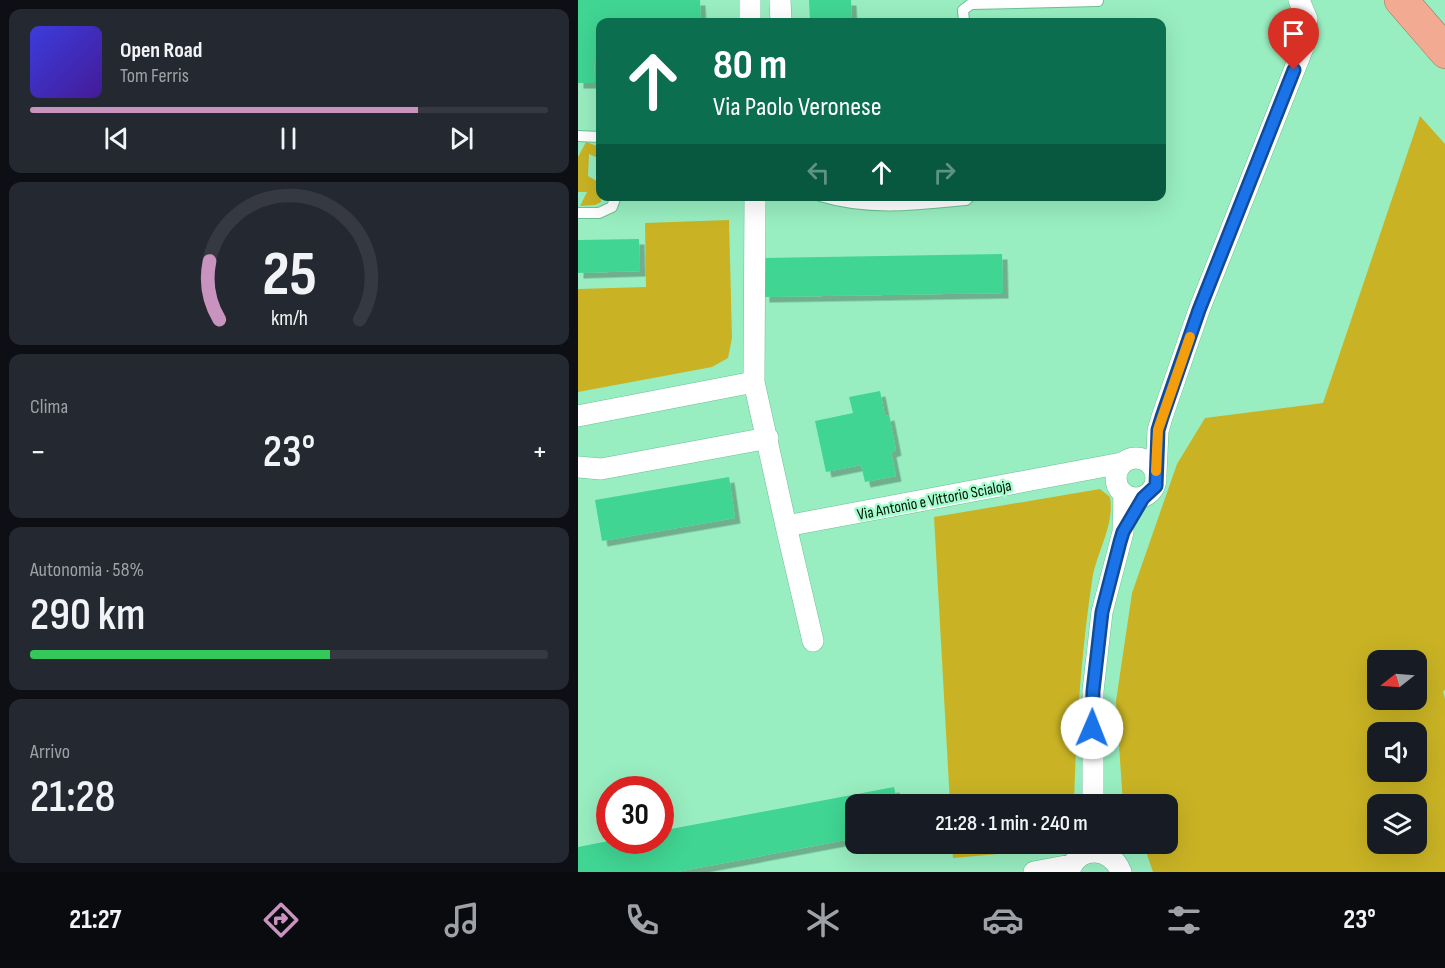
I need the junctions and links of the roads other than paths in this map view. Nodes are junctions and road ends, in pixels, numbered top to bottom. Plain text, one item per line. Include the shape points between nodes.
1 (750, 0) edge
2 (780, 0) edge
3 (1401, 0) edge
4 (1098, 1) edge
5 (1303, 9) edge
6 (750, 18) edge
7 (781, 18) edge
8 (964, 18) edge
9 (1445, 52) edge
10 (578, 136) edge
11 (596, 137) edge
12 (614, 201) edge
13 (759, 201) edge
14 (838, 201) edge
15 (955, 201) edge
16 (578, 213) edge
17 (754, 381) junction
18 (578, 416) edge
19 (1158, 430) junction
20 (768, 438) junction
21 (578, 467) edge
22 (1156, 474) junction
23 (1127, 479) junction
24 (786, 526) junction
25 (813, 640) dead end
26 (1093, 794) edge
27 (1092, 854) edge
28 (1109, 854) edge
29 (1077, 859) edge
30 (1034, 872) edge
31 (1121, 872) edge

1 - 6 street
2 - 7 street
3 - 9 highway
4 - 8 lane via 971,4 963,10
5 - 19 street via 1303,48 1199,310
10 - 11 lane
12 - 16 lane via 612,207 599,213
13 - 17 street
14 - 15 lane via 891,207
17 - 18 street
17 - 20 street
19 - 22 street
19 - 23 street
20 - 21 street via 601,469
20 - 24 street
22 - 23 street via 1156,486
22 - 23 street via 1145,460
23 - 24 street, Via Antonio e Vittorio Scialoja via 1081,470
23 - 26 street via 1123,532 1102,612 1093,691
24 - 25 street
27 - 29 street
28 - 31 street
29 - 30 street

